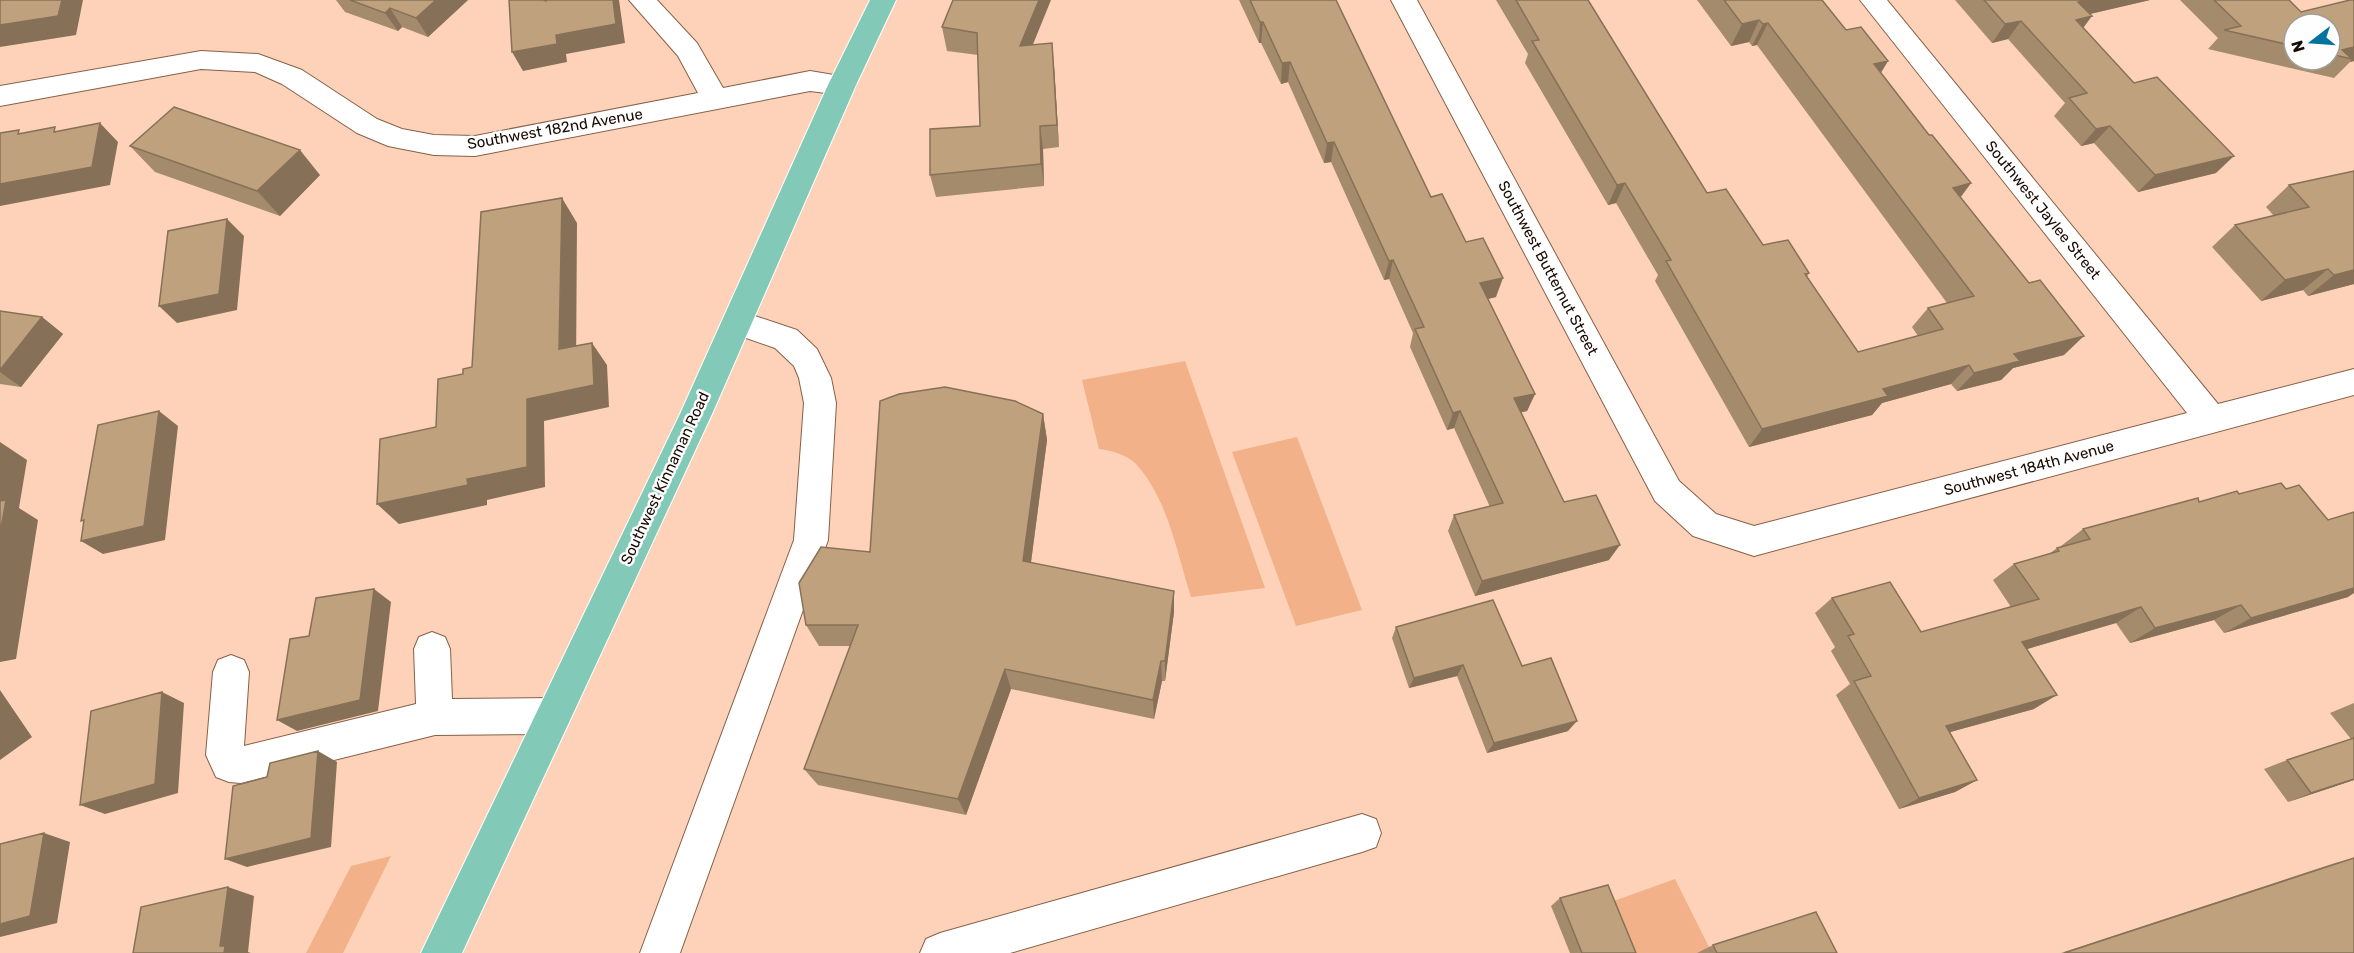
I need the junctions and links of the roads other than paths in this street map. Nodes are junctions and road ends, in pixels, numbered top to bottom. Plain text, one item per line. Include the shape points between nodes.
1 (642, 0) edge
2 (884, 0) edge
3 (1404, 0) edge
4 (1873, 0) edge
5 (842, 85) junction
6 (0, 96) edge
7 (715, 99) junction
8 (737, 322) junction
9 (2354, 382) edge
10 (2212, 420) junction
11 (1705, 525) joint
12 (432, 649) dead end
13 (231, 672) dead end
14 (551, 716) junction
15 (435, 717) junction
16 (1362, 833) dead end
17 (441, 953) edge
18 (660, 953) edge
19 (940, 953) edge

1 - 7 street via 688,50
2 - 5 main road, Southwest Kinnaman Road
3 - 11 street, Southwest Butternut Street via 1667,491
4 - 10 street, Southwest Jaylee Street
5 - 7 street, Southwest 182nd Avenue via 810,81
5 - 8 main road, Southwest Kinnaman Road
6 - 7 street, Southwest 182nd Avenue via 201,60 258,63 292,77 367,126 398,139 475,146
8 - 14 main road, Southwest Kinnaman Road
8 - 18 street via 786,339 806,358 815,378 820,403 811,540
9 - 10 street, Southwest 184th Avenue
10 - 11 street, Southwest 184th Avenue via 1754,541
12 - 15 street
13 - 15 street via 225,755 229,764 242,765
14 - 15 street
14 - 17 main road, Southwest Kinnaman Road
16 - 19 street

